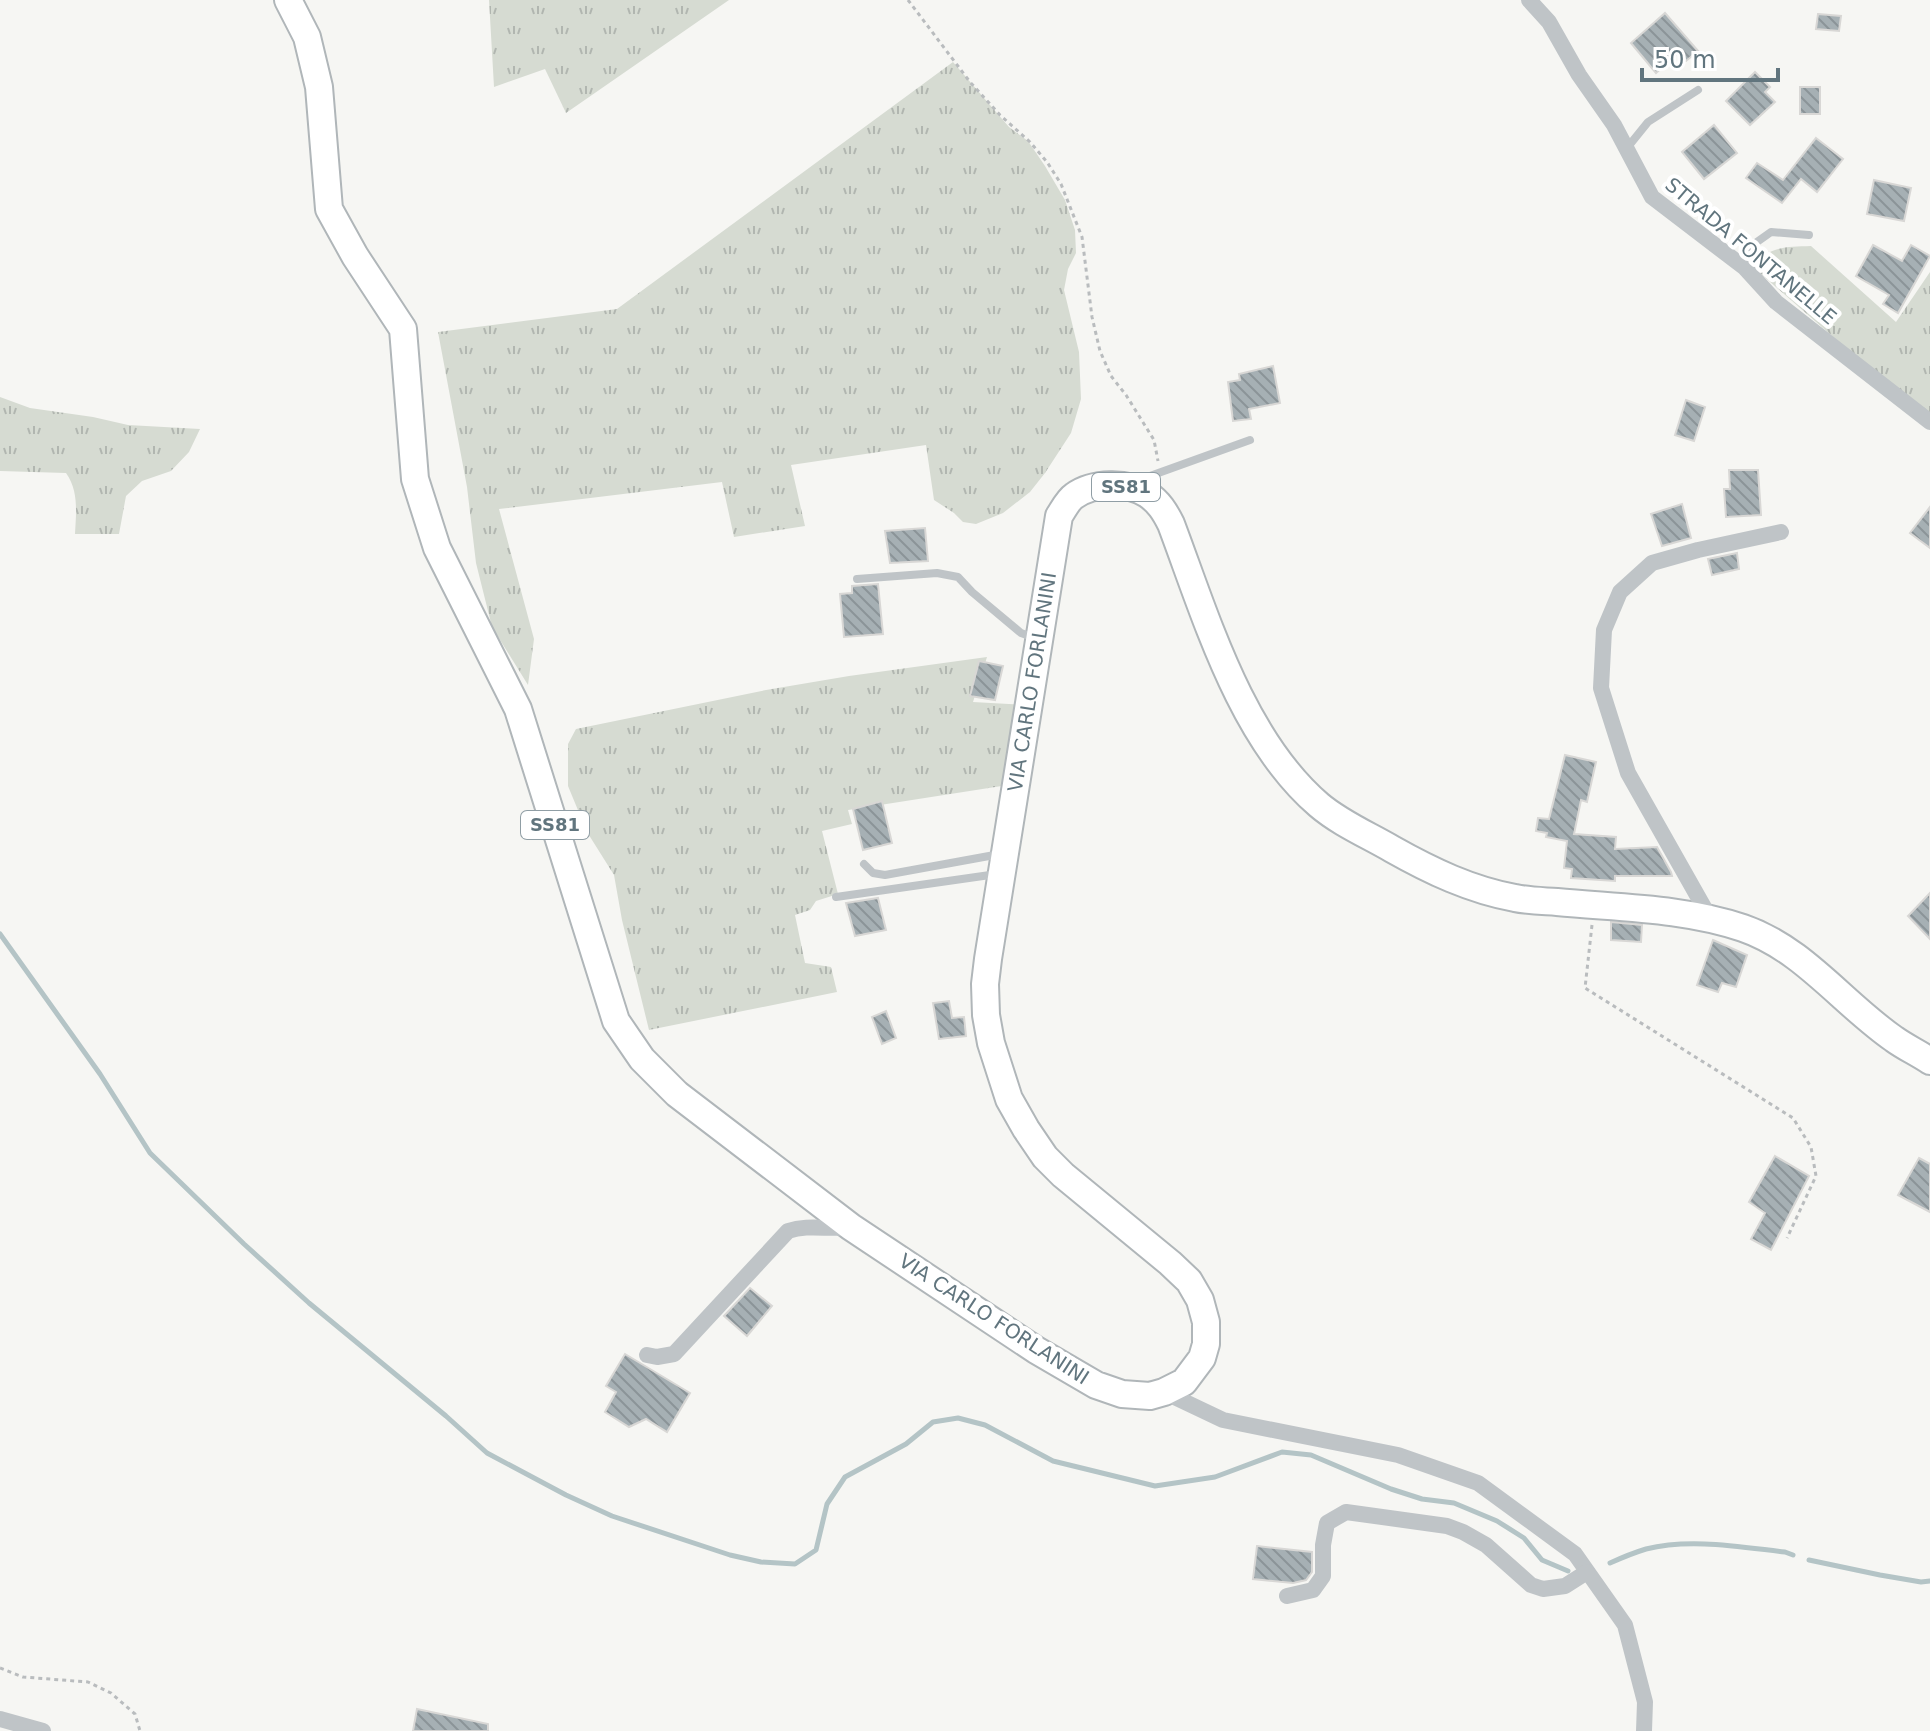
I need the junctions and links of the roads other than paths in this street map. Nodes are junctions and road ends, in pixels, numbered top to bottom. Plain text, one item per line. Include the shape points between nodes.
1 (288, 0) edge
2 (1529, 0) edge
3 (1698, 90) dead end
4 (1627, 148) junction
5 (1809, 235) dead end
6 (1739, 263) junction
7 (1930, 422) edge
8 (1250, 440) dead end
9 (1154, 483) junction
10 (1781, 532) dead end
11 (857, 579) dead end
12 (1040, 640) junction
13 (1003, 863) junction
14 (864, 864) dead end
15 (836, 897) dead end
16 (1710, 918) junction
17 (1930, 1061) edge
18 (851, 1227) junction
19 (647, 1355) dead end
20 (1164, 1392) junction
21 (1587, 1572) junction
22 (1287, 1596) dead end
23 (0, 1719) edge
24 (43, 1731) edge
25 (1644, 1731) edge

1 - 18 main road, VIA CARLO FORLANINI / SS81 via 307,37 319,87 329,209 403,329 415,479 437,548 518,709 616,1021 642,1059 677,1094
2 - 4 street, STRADA FONTANELLE via 1549,22
3 - 4 lane via 1648,122
4 - 6 street, STRADA FONTANELLE via 1652,197
5 - 6 lane via 1771,232 1747,249
6 - 7 street, STRADA FONTANELLE via 1776,302
8 - 9 lane
9 - 12 main road, VIA CARLO FORLANINI / SS81 via 1108,485 1072,497 1059,516
9 - 16 main road, SS81 via 1222,660 1254,724 1293,779 1321,807 1429,870 1515,899
10 - 16 street via 1652,563 1620,592 1604,630 1601,688 1628,773
11 - 12 lane via 937,573 958,577 1021,633
12 - 13 main road, VIA CARLO FORLANINI / SS81
13 - 14 lane via 885,875
13 - 15 lane
13 - 20 main road, VIA CARLO FORLANINI / SS81 via 985,984 991,1043 1009,1099 1045,1157 1170,1263 1200,1300 1206,1322 1202,1358 1184,1382
16 - 17 main road, SS81 via 1771,939 1893,1038
18 - 19 street via 788,1231 674,1354
18 - 20 main road, VIA CARLO FORLANINI / SS81 via 1096,1385 1122,1394
20 - 21 street via 1223,1420 1398,1455 1478,1483 1575,1554
21 - 22 street via 1565,1586 1543,1589 1463,1532 1346,1512 1327,1523 1323,1576 1313,1590
21 - 25 street via 1625,1625 1645,1702
23 - 24 street

